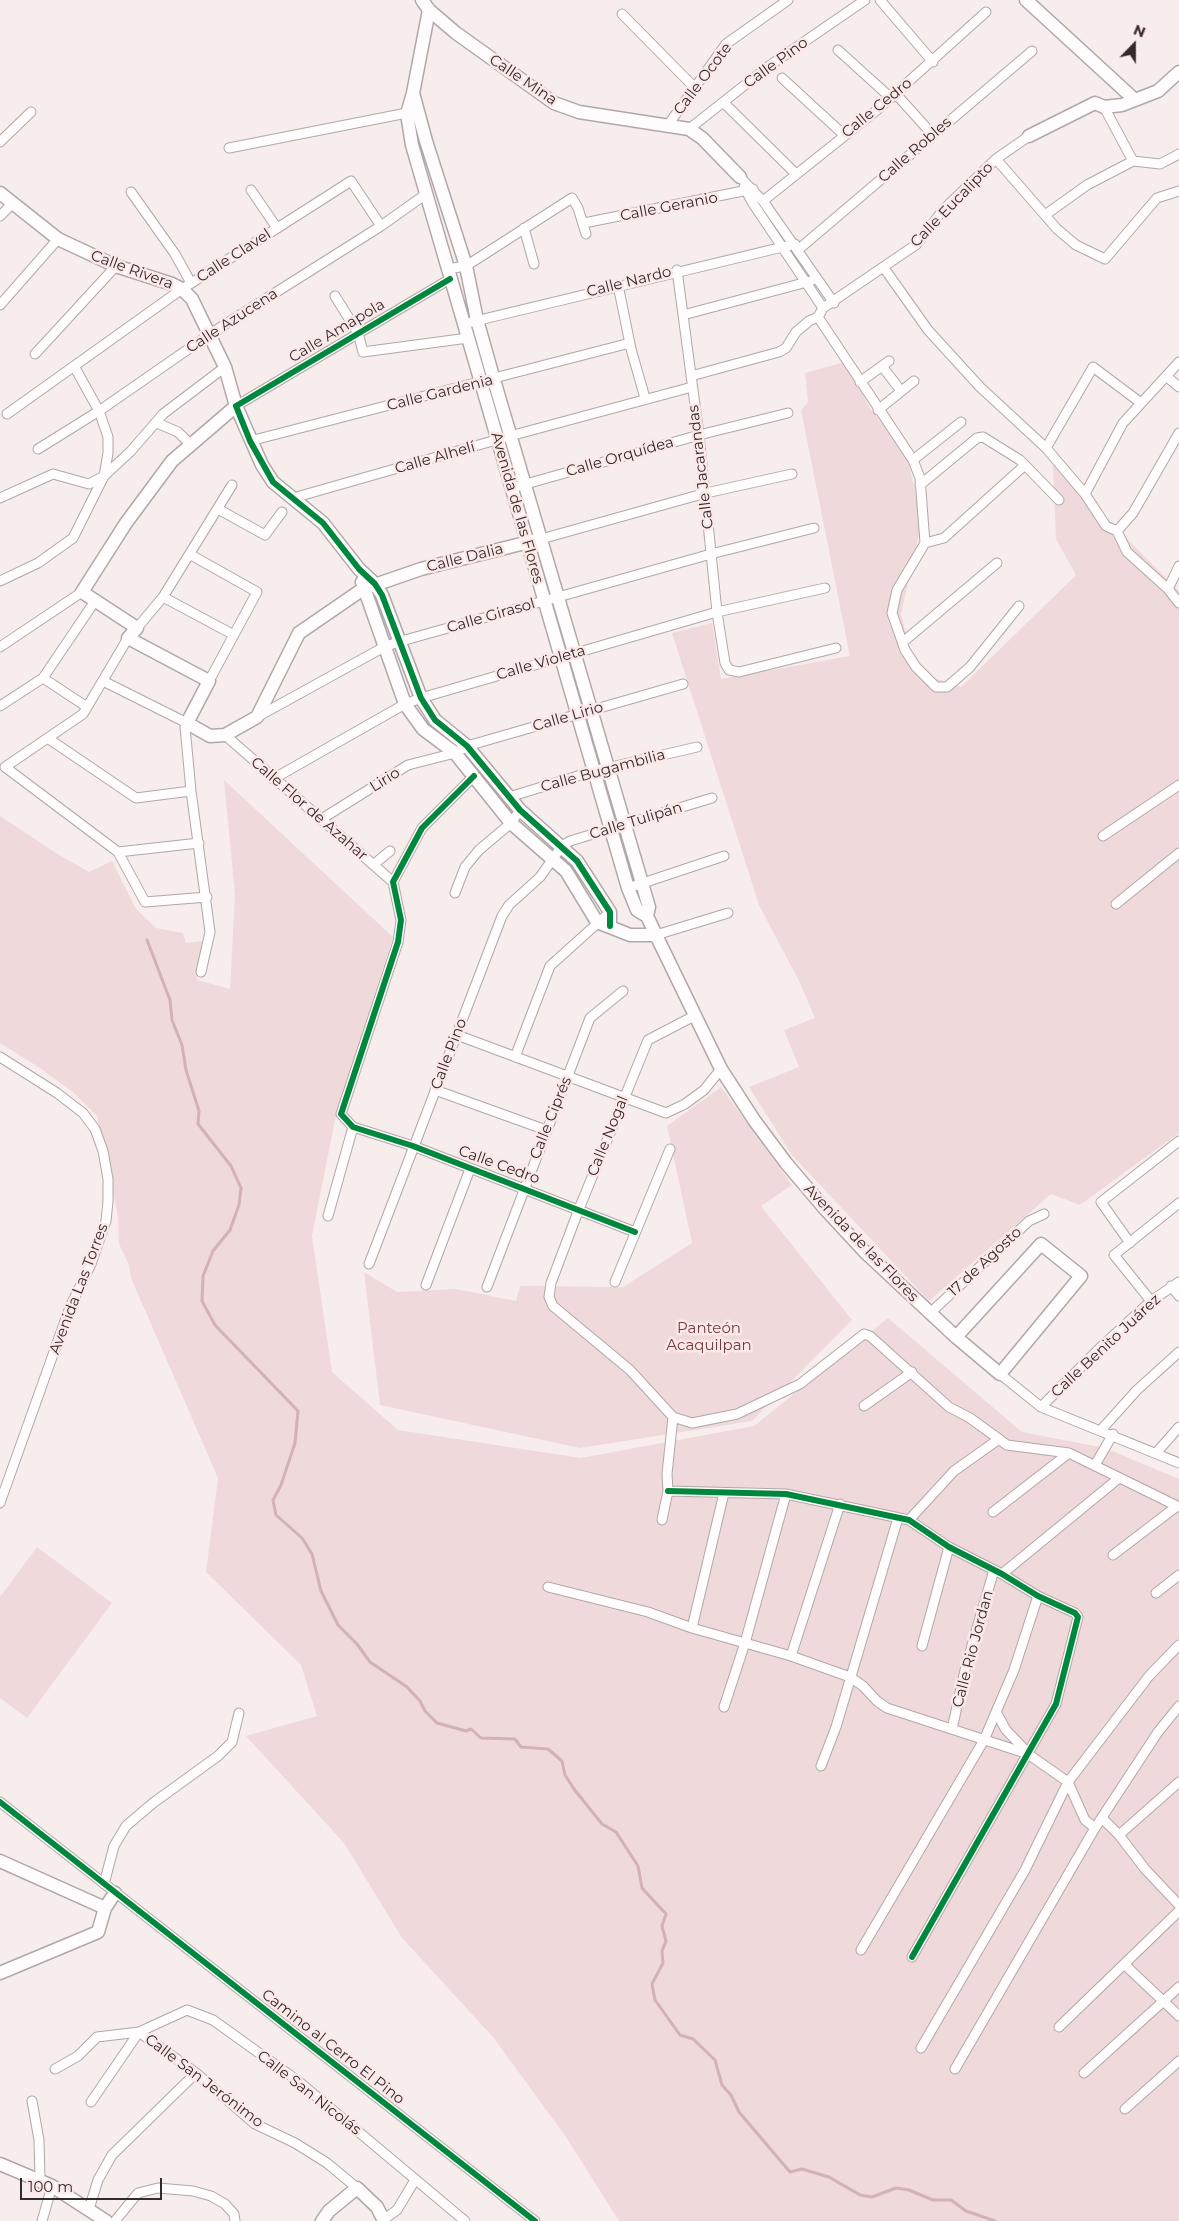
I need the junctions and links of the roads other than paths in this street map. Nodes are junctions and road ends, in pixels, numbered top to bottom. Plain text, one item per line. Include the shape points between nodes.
1 (788, 0) edge
2 (865, 0) edge
3 (880, 0) edge
4 (1027, 2) edge
5 (426, 5) edge
6 (986, 12) dead end
7 (622, 14) dead end
8 (838, 50) dead end
9 (1032, 52) dead end
10 (933, 62) junction
11 (1179, 72) edge
12 (782, 78) dead end
13 (695, 88) junction
14 (893, 96) junction
15 (1135, 100) junction
16 (723, 102) junction
17 (1104, 107) junction
18 (31, 112) dead end
19 (412, 112) junction
20 (668, 125) junction
21 (689, 129) junction
22 (932, 134) junction
23 (844, 135) junction
24 (1029, 136) joint
25 (0, 142) edge
26 (229, 148) dead end
27 (1179, 154) edge
28 (996, 159) junction
29 (1133, 161) junction
30 (796, 174) junction
31 (740, 177) joint
32 (251, 190) dead end
33 (749, 190) junction
34 (1179, 191) edge
35 (131, 192) dead end
36 (0, 193) edge
37 (426, 194) junction
38 (763, 201) junction
39 (12, 203) junction
40 (1046, 215) junction
41 (0, 216) edge
42 (449, 216) junction
43 (433, 219) junction
44 (584, 223) junction
45 (381, 226) junction
46 (278, 228) junction
47 (524, 228) junction
48 (586, 234) dead end
49 (58, 239) junction
50 (782, 246) junction
51 (797, 246) junction
52 (534, 264) dead end
53 (116, 266) junction
54 (466, 266) junction
55 (884, 268) junction
56 (677, 270) junction
57 (449, 274) junction
58 (819, 280) junction
59 (807, 283) junction
60 (618, 285) junction
61 (187, 286) junction
62 (335, 296) dead end
63 (834, 302) junction
64 (0, 305) edge
65 (824, 308) junction
66 (683, 315) junction
67 (818, 318) junction
68 (477, 320) junction
69 (464, 324) junction
70 (358, 333) junction
71 (210, 334) junction
72 (468, 338) junction
73 (630, 343) junction
74 (36, 354) dead end
75 (1179, 362) edge
76 (74, 366) junction
77 (225, 367) junction
78 (691, 376) junction
79 (1166, 376) junction
80 (494, 380) junction
81 (914, 381) dead end
82 (860, 382) junction
83 (481, 383) junction
84 (692, 387) junction
85 (1179, 387) edge
86 (901, 391) junction
87 (644, 398) junction
88 (1141, 402) junction
89 (236, 406) junction
90 (878, 410) junction
91 (98, 412) junction
92 (788, 413) dead end
93 (8, 414) dead end
94 (961, 422) dead end
95 (157, 423) junction
96 (1179, 433) edge
97 (699, 434) junction
98 (510, 436) junction
99 (497, 440) junction
100 (250, 441) junction
101 (191, 445) junction
102 (1046, 448) junction
103 (38, 449) dead end
104 (913, 460) junction
105 (1025, 465) junction
106 (792, 474) dead end
107 (104, 476) junction
108 (526, 483) junction
109 (232, 485) dead end
110 (920, 485) junction
111 (512, 488) junction
112 (706, 493) junction
113 (1084, 494) junction
114 (0, 498) edge
115 (293, 498) junction
116 (1059, 500) dead end
117 (218, 509) junction
118 (282, 512) dead end
119 (814, 528) dead end
120 (1117, 531) junction
121 (535, 541) junction
122 (925, 543) junction
123 (191, 554) junction
124 (711, 554) junction
125 (998, 562) dead end
126 (1179, 566) edge
127 (0, 581) edge
128 (369, 587) junction
129 (825, 588) dead end
130 (1168, 589) junction
131 (82, 592) junction
132 (163, 597) junction
133 (558, 598) junction
134 (96, 601) junction
135 (543, 601) junction
136 (1179, 603) edge
137 (1019, 606) dead end
138 (717, 612) junction
139 (133, 633) junction
140 (234, 635) junction
141 (398, 642) junction
142 (903, 642) junction
143 (0, 647) edge
144 (384, 647) junction
145 (836, 648) dead end
146 (576, 654) junction
147 (560, 658) junction
148 (43, 678) junction
149 (103, 681) junction
150 (209, 681) junction
151 (682, 684) dead end
152 (421, 698) junction
153 (405, 704) junction
154 (0, 706) edge
155 (87, 707) junction
156 (590, 711) junction
157 (576, 714) junction
158 (258, 717) junction
159 (187, 723) junction
160 (226, 735) junction
161 (49, 739) junction
162 (467, 746) junction
163 (697, 747) dead end
164 (455, 753) junction
165 (600, 769) junction
166 (474, 776) junction
167 (273, 779) junction
168 (1179, 785) edge
169 (191, 791) junction
170 (509, 797) junction
171 (712, 798) dead end
172 (520, 810) junction
173 (320, 820) junction
174 (511, 823) junction
175 (624, 826) junction
176 (611, 830) junction
177 (1103, 836) dead end
178 (199, 843) junction
179 (562, 846) junction
180 (390, 851) dead end
181 (118, 852) junction
182 (1179, 853) edge
183 (724, 856) dead end
184 (554, 859) junction
185 (374, 865) junction
186 (393, 882) junction
187 (642, 883) junction
188 (628, 888) junction
189 (455, 892) dead end
190 (206, 897) junction
191 (1116, 904) dead end
192 (610, 912) junction
193 (728, 913) dead end
194 (647, 916) junction
195 (597, 922) junction
196 (610, 926) junction
197 (656, 935) junction
198 (202, 972) dead end
199 (623, 991) dead end
200 (696, 1015) junction
201 (457, 1035) junction
202 (0, 1057) edge
203 (515, 1057) junction
204 (721, 1068) junction
205 (567, 1077) junction
206 (435, 1090) junction
207 (623, 1098) junction
208 (353, 1127) junction
209 (546, 1130) junction
210 (1179, 1141) edge
211 (413, 1146) junction
212 (670, 1148) dead end
213 (470, 1169) junction
214 (523, 1187) junction
215 (1179, 1203) edge
216 (579, 1209) junction
217 (1044, 1214) dead end
218 (328, 1216) dead end
219 (635, 1232) junction
220 (1130, 1243) junction
221 (369, 1264) dead end
222 (614, 1282) dead end
223 (1175, 1284) edge
224 (426, 1285) dead end
225 (486, 1287) dead end
226 (1179, 1296) edge
227 (1151, 1301) junction
228 (929, 1314) junction
229 (956, 1338) junction
230 (1179, 1352) edge
231 (912, 1372) junction
232 (1000, 1374) junction
233 (864, 1406) dead end
234 (1041, 1407) junction
235 (673, 1417) junction
236 (1179, 1427) edge
237 (1101, 1430) junction
238 (1113, 1434) junction
239 (999, 1439) junction
240 (1157, 1452) junction
241 (1069, 1453) junction
242 (1179, 1462) edge
243 (1095, 1465) junction
244 (1119, 1478) junction
245 (668, 1491) junction
246 (724, 1493) junction
247 (786, 1494) junction
248 (0, 1502) edge
249 (840, 1504) junction
250 (1178, 1507) edge
251 (993, 1512) dead end
252 (898, 1518) junction
253 (662, 1520) dead end
254 (909, 1520) junction
255 (949, 1547) junction
256 (1112, 1555) dead end
257 (998, 1572) junction
258 (1179, 1575) edge
259 (548, 1587) dead end
260 (1156, 1594) dead end
261 (1038, 1596) junction
262 (692, 1628) junction
263 (745, 1644) junction
264 (1179, 1645) edge
265 (922, 1646) dead end
266 (791, 1656) junction
267 (850, 1677) junction
268 (1179, 1706) edge
269 (724, 1707) dead end
270 (996, 1712) junction
271 (239, 1713) dead end
272 (952, 1729) junction
273 (984, 1740) junction
274 (1028, 1754) junction
275 (822, 1766) dead end
276 (1068, 1782) junction
277 (1179, 1782) edge
278 (0, 1802) edge
279 (1102, 1818) junction
280 (1095, 1828) junction
281 (1119, 1835) junction
282 (0, 1861) edge
283 (104, 1884) junction
284 (115, 1892) junction
285 (1179, 1905) edge
286 (105, 1908) junction
287 (1179, 1911) edge
288 (861, 1950) dead end
289 (912, 1957) dead end
290 (1125, 1965) junction
291 (0, 1972) edge
292 (1179, 1987) edge
293 (1163, 2001) junction
294 (1179, 2016) edge
295 (1059, 2027) dead end
296 (139, 2032) junction
297 (921, 2048) dead end
298 (1179, 2060) edge
299 (55, 2069) dead end
300 (956, 2069) dead end
301 (196, 2073) junction
302 (1084, 2073) dead end
303 (32, 2101) dead end
304 (91, 2102) dead end
305 (1125, 2109) dead end
306 (0, 2164) edge
307 (40, 2179) junction
308 (415, 2180) junction
309 (52, 2186) junction
310 (357, 2188) junction
311 (89, 2209) junction
312 (42, 2221) edge
313 (106, 2221) edge
314 (115, 2221) edge
315 (235, 2221) edge
316 (322, 2221) edge
317 (381, 2221) edge
318 (465, 2221) edge
319 (535, 2221) edge

1 - 13 street, Calle Ocote via 726,44
2 - 16 street, Calle Pino via 768,66
3 - 10 street
4 - 15 main road
5 - 19 main road, Avenida de las Flores
5 - 20 main road, Calle Mina via 514,76 554,103 579,112
6 - 10 street, Calle Cedro
7 - 13 street
8 - 14 street
9 - 22 street, Calle Robles
10 - 14 street, Calle Cedro
11 - 15 main road, Calle Eucalipto via 1158,91
12 - 23 street
13 - 20 street, Calle Ocote
14 - 22 street
14 - 23 street, Calle Cedro
15 - 17 main road, Calle Eucalipto
16 - 21 street, Calle Pino
16 - 30 street
17 - 24 main road, Calle Eucalipto via 1095,102
17 - 29 street
18 - 25 street
19 - 26 street
19 - 37 main road, Avenida de las Flores
19 - 42 main road, Avenida de las Flores
20 - 21 main road, Calle Mina
21 - 31 main road
22 - 51 street, Calle Robles
23 - 30 street, Calle Cedro
24 - 28 street, Calle Eucalipto
27 - 29 street via 1160,164
28 - 40 street
28 - 55 street, Calle Eucalipto via 943,210 917,244
29 - 40 street via 1087,185
30 - 38 street, Calle Cedro
31 - 33 street
32 - 46 street
33 - 38 street
33 - 44 street, Calle Geranio
33 - 50 street
34 - 40 street via 1157,198 1105,260 1076,245
35 - 61 street via 174,254
36 - 39 main road, Calle Rivera
37 - 43 main road, Avenida de las Flores
37 - 45 street, Calle Azucena
38 - 51 street
39 - 41 street
39 - 49 main road, Calle Rivera
42 - 43 street
42 - 54 main road, Avenida de las Flores
43 - 57 main road, Avenida de las Flores
44 - 47 street via 572,198
44 - 48 street
45 - 46 street, Calle Clavel via 351,181
45 - 71 street, Calle Azucena
46 - 61 street, Calle Clavel
47 - 52 street
47 - 54 street
49 - 53 main road, Calle Rivera
49 - 64 street
50 - 51 street, Calle Nardo
50 - 56 street, Calle Nardo
50 - 59 street
51 - 58 street
53 - 61 main road, Calle Rivera
53 - 74 street
54 - 57 street
54 - 68 main road, Avenida de las Flores
55 - 63 street, Calle Eucalipto
55 - 102 street via 928,330 980,388
56 - 60 street, Calle Nardo
56 - 66 street, Calle Jacarandas
57 - 69 main road, Avenida de las Flores
57 - 70 street, Calle Amapola
58 - 59 street
58 - 63 street
59 - 65 street
59 - 66 street
60 - 68 street, Calle Nardo
60 - 73 street
61 - 71 main road, Calle Rivera
61 - 76 street, Calle Clavel
62 - 70 street
63 - 65 street, Calle Eucalipto
65 - 67 street, Calle Eucalipto
66 - 78 street, Calle Jacarandas
67 - 78 street, Calle Eucalipto via 796,332 786,348 779,352
67 - 82 street
68 - 69 street, Calle Nardo
68 - 80 main road, Avenida de las Flores
69 - 72 main road, Avenida de las Flores
70 - 72 street via 363,352
70 - 89 street, Calle Amapola
71 - 77 main road, Calle Rivera
71 - 91 street, Calle Azucena
72 - 83 main road, Avenida de las Flores
73 - 80 street, Calle Gardenia
73 - 87 street
75 - 79 street
76 - 91 street
76 - 93 street, Calle Clavel
77 - 89 main road, Calle Rivera
77 - 95 street via 163,414
78 - 84 street, Calle Jacarandas
79 - 85 street
79 - 88 street
80 - 83 street, Calle Gardenia
80 - 98 main road, Avenida de las Flores
81 - 86 street
82 - 86 street via 885,363
82 - 90 street
83 - 99 main road, Avenida de las Flores
83 - 100 street, Calle Gardenia
84 - 87 street, Calle Alhelí
84 - 97 street, Calle Jacarandas
86 - 90 street
87 - 98 street, Calle Alhelí
88 - 102 street via 1093,367
88 - 113 street via 1122,423
89 - 100 main road, Calle Rivera
89 - 101 main road, Calle Amapola
90 - 104 street
91 - 103 street, Calle Azucena
91 - 107 street via 108,437
92 - 97 street, Calle Orquídea
94 - 104 street
95 - 101 street via 178,432
95 - 107 street
96 - 120 street via 1132,513
97 - 108 street, Calle Orquídea
97 - 112 street, Calle Jacarandas
98 - 99 street, Calle Alhelí
98 - 108 main road, Avenida de las Flores
99 - 111 main road, Avenida de las Flores
99 - 115 street, Calle Alhelí
100 - 115 main road, Calle Rivera via 273,482
101 - 131 main road, Calle Amapola via 172,461 126,523
102 - 113 street
104 - 110 street
105 - 110 street via 996,444 977,438
105 - 116 street
105 - 122 street via 944,538
106 - 112 street, Calle Dalia
107 - 114 street via 89,484 53,474
107 - 127 street via 73,538 38,563
108 - 111 street, Calle Orquídea
108 - 121 main road, Avenida de las Flores
109 - 117 street
110 - 122 street
111 - 121 main road, Avenida de las Flores
112 - 121 street, Calle Dalia
112 - 124 street, Calle Jacarandas
113 - 120 street via 1106,526
115 - 128 main road, Calle Rivera via 322,523 359,569
117 - 118 street via 265,535
117 - 123 street
119 - 124 street, Calle Girasol
120 - 130 street via 1127,552
121 - 128 main road, Calle Dalia via 421,569
121 - 133 main road, Avenida de las Flores
121 - 135 main road, Avenida de las Flores
122 - 142 street via 896,590 892,613
123 - 132 street
123 - 140 street via 257,592
124 - 133 street, Calle Girasol
124 - 138 street, Calle Jacarandas
125 - 142 street
126 - 130 street
128 - 141 main road via 382,595
128 - 144 main road
128 - 158 main road, Calle Dalia via 298,633
129 - 138 street, Calle Violeta
130 - 136 street
131 - 134 main road
131 - 143 street
132 - 139 street
132 - 140 street
133 - 135 street, Calle Girasol
133 - 146 main road, Avenida de las Flores
134 - 139 main road
134 - 148 street
135 - 141 street, Calle Girasol
135 - 147 main road, Avenida de las Flores
137 - 142 street via 970,667 947,687 936,687 916,668
138 - 145 street, Calle Jacarandas via 729,670 739,672
138 - 146 street, Calle Violeta
139 - 149 street
139 - 150 main road
140 - 150 street
141 - 144 street, Calle Girasol
141 - 152 main road
144 - 153 main road
144 - 158 street, Calle Girasol
146 - 147 street, Calle Violeta
146 - 156 main road, Avenida de las Flores
147 - 152 street, Calle Violeta
147 - 157 main road, Avenida de las Flores
148 - 154 street
148 - 155 street
149 - 155 street
149 - 159 street
150 - 159 main road
151 - 156 street, Calle Lirio
152 - 153 street, Calle Violeta
152 - 162 main road via 435,720
153 - 164 main road via 422,729
153 - 167 street, Calle Violeta
155 - 161 street via 83,714
156 - 157 street, Calle Lirio
156 - 165 main road, Avenida de las Flores
157 - 162 street, Calle Lirio
157 - 165 main road, Avenida de las Flores
158 - 160 main road, Calle Girasol
159 - 160 main road via 210,736
159 - 169 street
160 - 167 street, Calle Flor de Azahar
161 - 169 street via 136,798
161 - 181 street via 5,768
162 - 164 street, Calle Lirio
162 - 170 main road
163 - 165 street, Calle Bugambilia
164 - 166 main road
164 - 173 street, Lirio via 408,765
165 - 170 street, Calle Bugambilia
165 - 175 main road, Avenida de las Flores
165 - 176 main road, Avenida de las Flores
166 - 174 main road
166 - 186 street via 422,828
167 - 173 street, Calle Flor de Azahar
168 - 177 street
169 - 178 street
170 - 172 main road
171 - 175 street, Calle Tulipán
172 - 174 street
172 - 179 main road
173 - 185 street, Calle Flor de Azahar
174 - 184 main road
174 - 189 street via 469,861
175 - 176 street, Calle Tulipán
175 - 187 main road, Avenida de las Flores
176 - 179 street, Calle Tulipán
176 - 188 main road, Avenida de las Flores
178 - 181 street
178 - 190 street
179 - 184 street, Calle Pino
179 - 192 main road via 577,861
180 - 185 street
181 - 190 street via 145,902
182 - 191 street
183 - 187 street
184 - 195 main road via 566,871
184 - 201 street, Calle Pino via 502,916
185 - 186 street, Calle Flor de Azahar
186 - 208 street via 401,920 398,942 341,1114
187 - 188 street
187 - 194 main road, Avenida de las Flores via 649,907
188 - 194 main road, Avenida de las Flores via 637,910
190 - 198 street via 210,932
192 - 195 street
192 - 196 main road
193 - 197 street
194 - 197 main road, Avenida de las Flores
195 - 196 main road
195 - 203 street via 550,966
196 - 197 main road via 630,935
197 - 200 main road, Avenida de las Flores
199 - 205 street, Calle Ciprés via 590,1018
200 - 204 main road, Avenida de las Flores
200 - 207 street, Calle Nogal via 648,1040
201 - 203 street
201 - 206 street, Calle Pino
202 - 248 street, Avenida Las Torres via 83,1113 95,1130 103,1151 108,1194 106,1221 91,1264 70,1307
203 - 205 street
204 - 207 street via 704,1090 666,1113
204 - 228 main road, Avenida de las Flores via 786,1163 864,1251
205 - 207 street
205 - 209 street, Calle Ciprés
206 - 209 street
206 - 211 street, Calle Pino
207 - 216 street, Calle Nogal
208 - 211 street, Calle Cedro
208 - 218 street
209 - 214 street, Calle Ciprés
210 - 220 street via 1101,1202
211 - 213 street, Calle Cedro
211 - 221 street, Calle Pino
212 - 219 street
213 - 214 street, Calle Cedro
213 - 224 street
214 - 216 street, Calle Cedro
214 - 225 street, Calle Ciprés
215 - 220 street
216 - 219 street, Calle Cedro
216 - 235 street, Calle Nogal via 551,1283 549,1298 553,1306 630,1370
217 - 228 street, 17 de Agosto via 1029,1221
219 - 222 street
220 - 227 street via 1114,1255
223 - 226 street
223 - 227 street, Calle Benito Juárez
227 - 234 street, Calle Benito Juárez
228 - 229 main road, Avenida de las Flores
229 - 232 main road, Avenida de las Flores
229 - 232 main road via 1041,1244 1080,1276
230 - 237 street via 1137,1390
231 - 233 street
231 - 235 street via 864,1334 800,1384 737,1414 692,1422
231 - 239 street via 949,1407
232 - 234 street, Avenida de las Flores
234 - 237 street, Avenida de las Flores
235 - 245 street
236 - 240 street
237 - 238 street, Avenida de las Flores
238 - 240 street, Avenida de las Flores
238 - 243 street
239 - 241 street via 1007,1445 1024,1449
239 - 254 street via 954,1471
240 - 242 street, Avenida de las Flores
241 - 243 street
241 - 251 street
243 - 244 street
244 - 250 street
244 - 257 street
245 - 246 street
245 - 253 street
246 - 247 street
246 - 262 street
247 - 249 street
247 - 263 street
249 - 252 street
249 - 266 street
250 - 256 street
252 - 254 street
252 - 267 street
254 - 255 street
255 - 257 street
255 - 265 street
257 - 261 street
257 - 272 street, Calle Rio Jordan via 966,1666
258 - 260 street
259 - 262 street via 648,1612
261 - 270 street via 1014,1670
261 - 274 street via 1075,1613 1078,1622 1056,1704
262 - 263 street
263 - 266 street
263 - 269 street
264 - 276 street via 1149,1676
266 - 267 street
267 - 272 street via 887,1708
267 - 275 street
268 - 279 street via 1158,1732
270 - 273 street
270 - 274 street via 1006,1730
271 - 283 street via 232,1742 218,1756 126,1826 114,1846
272 - 273 street
273 - 274 street
273 - 288 street
274 - 276 street
274 - 289 street
276 - 280 street via 1086,1820
276 - 297 street via 1025,1870
277 - 281 street
278 - 283 street
279 - 280 street
279 - 281 street
280 - 300 street
281 - 285 street
282 - 286 main road
283 - 284 street
284 - 286 main road
284 - 319 street, Camino al Cerro El Pino
286 - 291 main road via 98,1932
287 - 290 street
290 - 293 street
290 - 295 street
292 - 293 street
293 - 294 street
293 - 302 street
296 - 299 street via 97,2037 78,2056
296 - 301 street, Calle San Jerónimo
296 - 304 street
296 - 308 street, Calle San Nicolás via 186,2010 213,2020 298,2081
298 - 305 street
301 - 310 street, Calle San Jerónimo via 255,2124 327,2163
301 - 311 street via 112,2155 98,2180
303 - 307 street via 39,2140
306 - 307 main road
307 - 309 main road
308 - 317 street via 398,2210
308 - 318 street, Calle San Nicolás
309 - 311 main road
309 - 312 street
310 - 316 main road
310 - 317 main road, Calle San Jerónimo via 377,2207
311 - 313 main road
314 - 315 street via 138,2193 158,2188 211,2196 225,2204 234,2214

